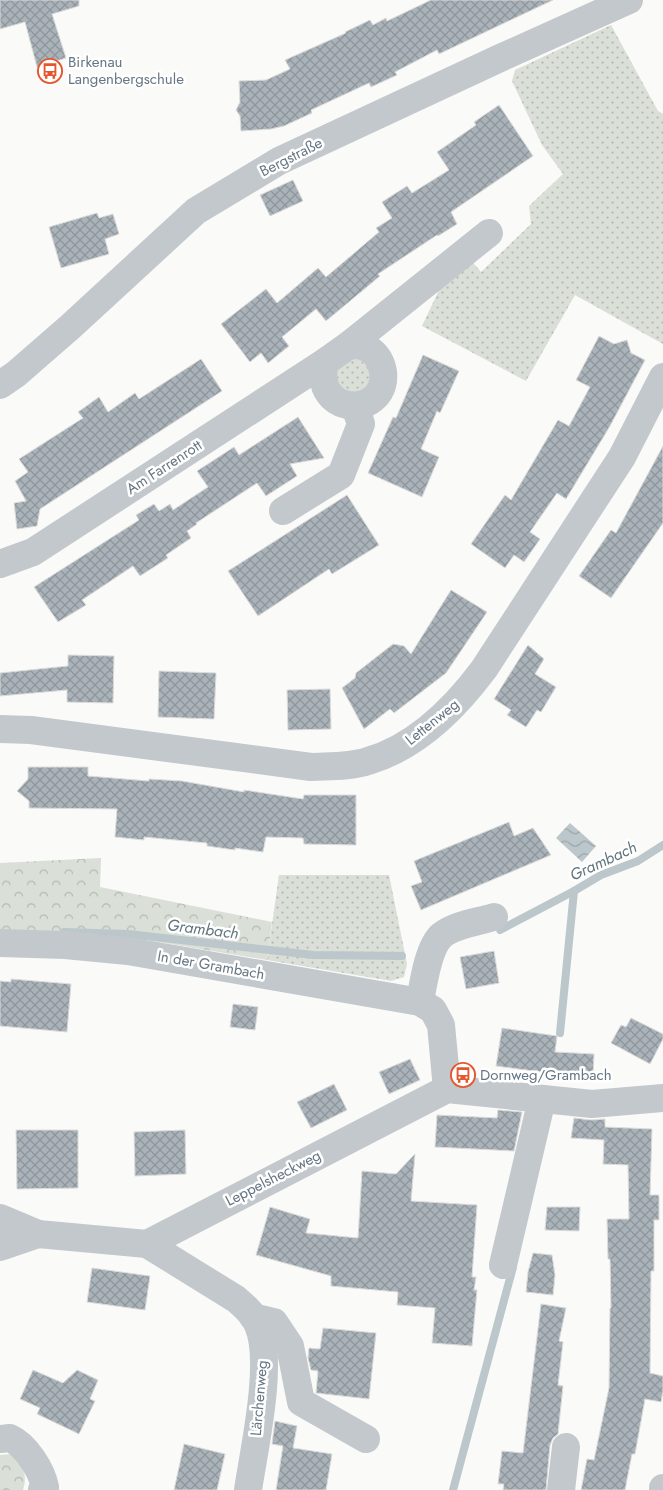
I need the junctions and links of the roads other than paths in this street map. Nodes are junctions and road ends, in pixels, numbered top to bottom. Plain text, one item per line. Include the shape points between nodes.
1 (629, 0) edge
2 (489, 233) dead end
3 (349, 345) junction
4 (325, 362) junction
5 (663, 378) edge
6 (0, 385) edge
7 (355, 406) junction
8 (283, 511) dead end
9 (0, 564) edge
10 (0, 729) edge
11 (494, 917) dead end
12 (0, 943) edge
13 (420, 1002) junction
14 (447, 1089) junction
15 (663, 1098) edge
16 (542, 1099) junction
17 (0, 1218) edge
18 (38, 1234) junction
19 (146, 1244) junction
20 (0, 1247) edge
21 (503, 1266) dead end
22 (253, 1317) junction
23 (0, 1439) edge
24 (366, 1439) dead end
25 (566, 1447) dead end
26 (42, 1490) edge
27 (248, 1490) edge
28 (561, 1490) edge

1 - 6 street, Bergstraße via 279,162 196,210 70,327
2 - 3 street, Am Farrenrott
3 - 4 street, Am Farrenrott
3 - 7 street via 362,346 372,352 384,372 376,396
4 - 7 street via 322,372 327,393 340,403
4 - 9 street, Am Farrenrott via 33,552
5 - 10 street, Lettenweg via 622,457 484,669 464,695 434,724 400,748 368,761 311,767 31,730
7 - 8 street via 361,424 346,479
11 - 13 street via 458,927 441,936 431,953
12 - 13 street, In der Grambach via 65,944 128,951
13 - 14 street via 433,1010 442,1025
14 - 16 street
14 - 19 street, Leppelsheckweg
15 - 16 street via 592,1104
16 - 21 street
17 - 18 street
18 - 19 street
18 - 20 street
19 - 22 street, Lärchenweg via 225,1290
22 - 24 street via 274,1322 290,1346 301,1402
22 - 27 street, Lärchenweg via 263,1350 264,1373
23 - 26 street via 10,1438 20,1444 42,1477
25 - 28 street

